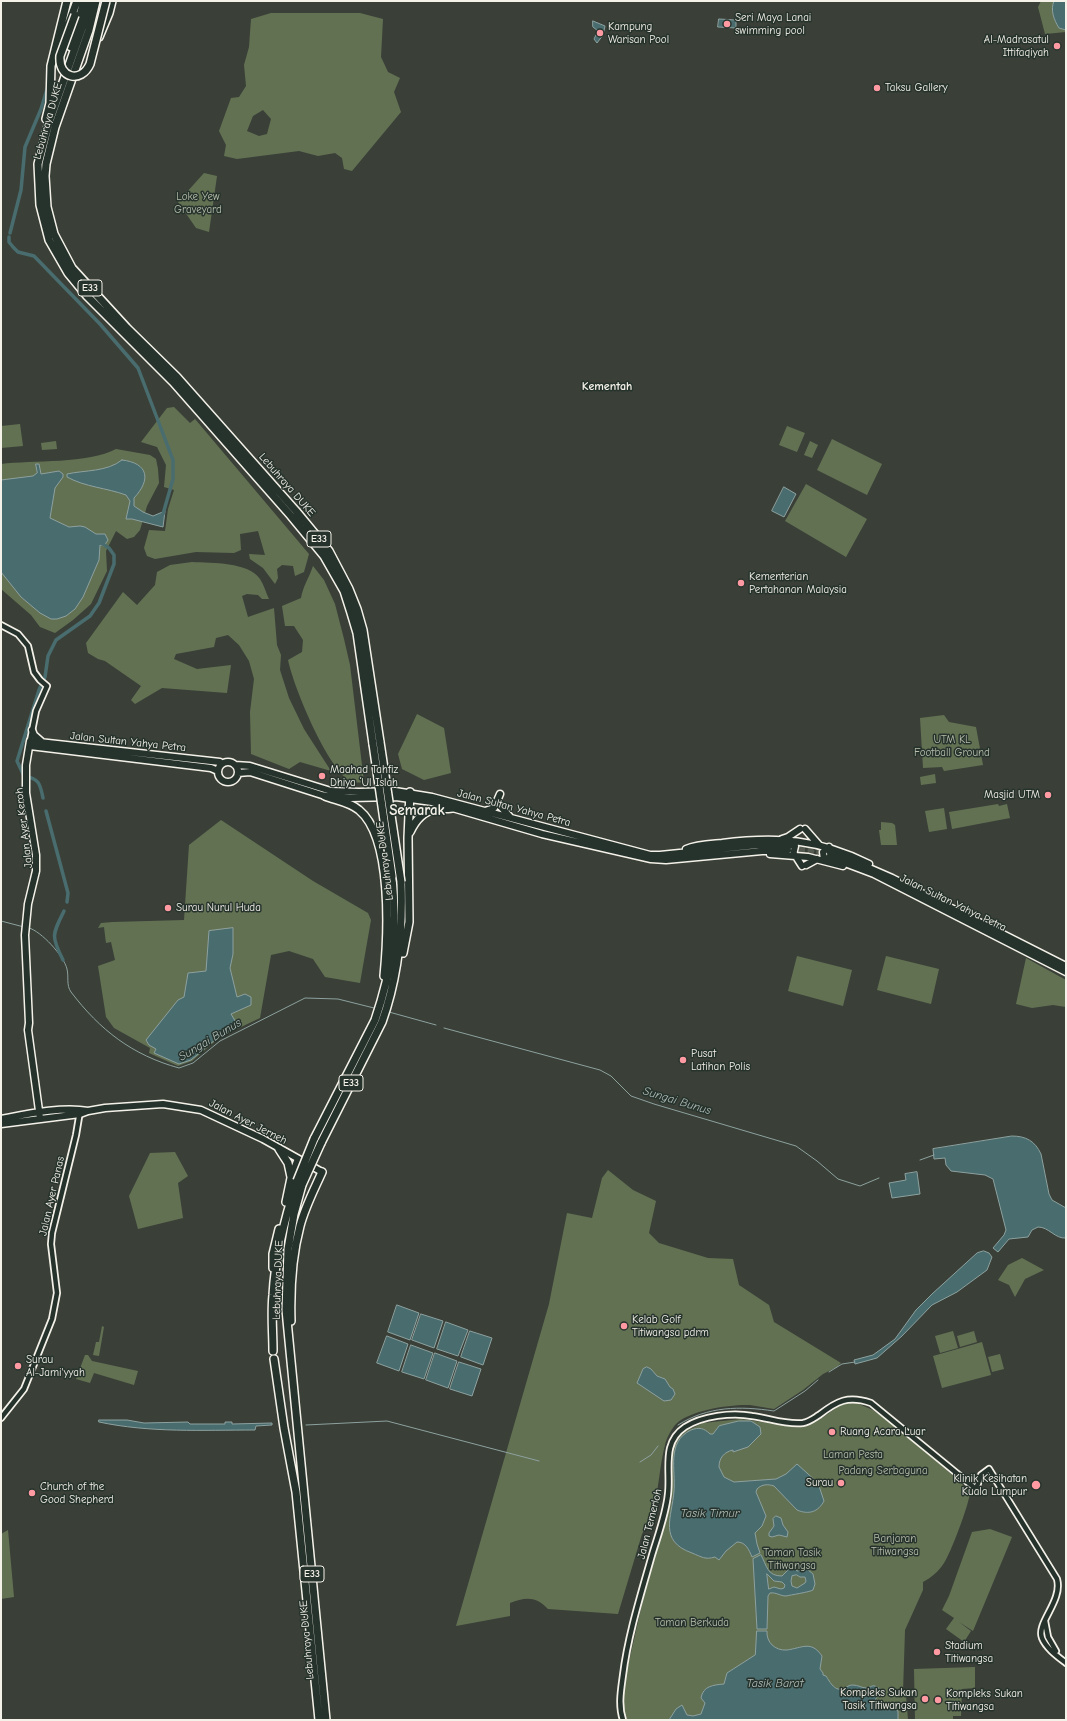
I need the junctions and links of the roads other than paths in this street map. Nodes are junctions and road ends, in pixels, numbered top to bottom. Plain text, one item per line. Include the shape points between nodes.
1 (67, 1) edge
2 (78, 1) edge
3 (84, 1) edge
4 (90, 1) edge
5 (98, 1) edge
6 (106, 1) edge
7 (112, 1) edge
8 (93, 52) junction
9 (51, 77) junction
10 (60, 92) junction
11 (38, 164) junction
12 (41, 174) junction
13 (175, 379) junction
14 (1, 625) edge
15 (32, 730) junction
16 (31, 743) junction
17 (43, 746) junction
18 (31, 757) junction
19 (222, 764) junction
20 (235, 765) junction
21 (218, 771) junction
22 (238, 772) junction
23 (27, 777) junction
24 (500, 794) dead end
25 (410, 795) junction
26 (325, 796) junction
27 (501, 807) dead end
28 (452, 808) junction
29 (484, 811) junction
30 (503, 816) junction
31 (510, 817) junction
32 (494, 821) junction
33 (519, 828) junction
34 (408, 838) junction
35 (781, 839) junction
36 (820, 845) junction
37 (789, 846) junction
38 (677, 853) junction
39 (828, 854) junction
40 (794, 855) junction
41 (686, 858) junction
42 (817, 859) junction
43 (905, 887) junction
44 (1066, 966) edge
45 (1066, 972) edge
46 (394, 984) junction
47 (382, 996) junction
48 (383, 1007) junction
49 (80, 1112) junction
50 (41, 1115) junction
51 (1, 1119) edge
52 (1, 1124) edge
53 (279, 1149) junction
54 (298, 1160) junction
55 (322, 1172) joint
56 (297, 1181) junction
57 (273, 1351) dead end
58 (291, 1354) junction
59 (274, 1359) dead end
60 (1, 1418) edge
61 (1066, 1662) edge
62 (319, 1720) edge
63 (326, 1720) edge
64 (623, 1720) edge

1 - 9 highway via 53,54
2 - 8 highway, bridge via 60,56 61,68 70,76 82,75 87,71
2 - 9 highway
3 - 10 highway
4 - 10 highway, Lebuhraya DUKE / E33
5 - 12 highway, Lebuhraya DUKE / E33
6 - 8 highway, bridge
7 - 8 highway, bridge
9 - 11 highway via 50,103 40,143
10 - 11 highway, Lebuhraya DUKE / E33
11 - 12 highway, Lebuhraya DUKE / E33
12 - 13 highway, Lebuhraya DUKE / E33 via 40,205 58,258 87,296
13 - 46 highway, Lebuhraya DUKE / E33, bridge via 296,511 329,551 349,589 359,616 400,882 401,927
13 - 47 highway, Lebuhraya DUKE / E33, bridge via 324,556 344,591 357,633 392,876 394,941
14 - 15 street, Jalan Ayer Keroh via 18,634 28,646 34,672 47,687 36,711
15 - 16 street, Jalan Ayer Keroh
15 - 17 main road
16 - 17 main road, Jalan Sultan Yahya Petra
16 - 18 main road, Jalan Ayer Keroh
16 - 23 main road, Jalan Ayer Keroh
17 - 18 main road
17 - 19 main road, Jalan Sultan Yahya Petra
17 - 21 main road, Jalan Sultan Yahya Petra via 212,768
18 - 23 main road, Jalan Ayer Keroh
19 - 20 main road, Jalan Sultan Yahya Petra via 230,762
19 - 21 main road
20 - 22 main road
20 - 25 main road, Jalan Sultan Yahya Petra via 250,766 331,791 395,791
21 - 22 main road, Jalan Sultan Yahya Petra via 220,777 227,782 234,780
22 - 26 main road, Jalan Sultan Yahya Petra via 250,772
23 - 50 main road, Jalan Ayer Keroh via 39,871 25,938 28,1030
24 - 29 main road via 494,808
25 - 26 main road, Jalan Sultan Yahya Petra via 350,798
25 - 28 main road, Jalan Sultan Yahya Petra
25 - 29 main road, Jalan Sultan Yahya Petra via 439,798
25 - 34 highway
26 - 47 highway via 352,805 363,814 380,853 387,898 386,957
27 - 31 main road
28 - 32 main road, Jalan Sultan Yahya Petra
28 - 34 highway via 434,809 423,813
29 - 30 main road, Jalan Sultan Yahya Petra
30 - 31 main road, Jalan Sultan Yahya Petra
30 - 32 main road
30 - 33 main road
31 - 38 main road, Jalan Sultan Yahya Petra via 642,853
32 - 33 main road, Jalan Sultan Yahya Petra
33 - 41 main road, Jalan Sultan Yahya Petra via 641,858
34 - 46 highway via 409,922 401,966
35 - 36 main road via 802,829
35 - 37 main road
35 - 38 main road via 752,839 699,846
36 - 37 main road
36 - 39 main road
37 - 38 main road, Jalan Sultan Yahya Petra via 758,845
37 - 40 main road via 795,848
37 - 41 main road, Jalan Sultan Yahya Petra
39 - 42 main road
39 - 43 main road, Jalan Sultan Yahya Petra via 846,858
39 - 43 main road via 850,868 892,887
40 - 41 main road via 771,854 700,860
40 - 42 main road
40 - 42 main road via 804,866
43 - 44 main road, Jalan Sultan Yahya Petra
43 - 45 main road, Jalan Sultan Yahya Petra
46 - 48 highway, Lebuhraya DUKE / E33
47 - 48 highway, Lebuhraya DUKE / E33
48 - 56 highway, Lebuhraya DUKE / E33, bridge
49 - 50 main road, Jalan Ayer Jerneh
49 - 53 main road, Jalan Ayer Jerneh via 163,1104 185,1107 211,1113
49 - 60 street, Jalan Ayer Panas via 52,1233 57,1293 52,1319 24,1389
50 - 51 main road, Jalan Ayer Jerneh
50 - 52 main road, Jalan Ayer Jerneh
53 - 54 main road, Jalan Ayer Jerneh
53 - 56 highway
54 - 55 main road, Jalan Ayer Jerneh
54 - 56 highway
55 - 58 highway via 300,1226 295,1248 290,1304
56 - 57 highway, Lebuhraya DUKE / E33 via 288,1212 273,1295
56 - 58 highway, Lebuhraya DUKE / E33 via 288,1250 286,1310
58 - 63 highway, Lebuhraya DUKE / E33
59 - 62 highway, Lebuhraya DUKE / E33 via 296,1492
61 - 64 street, Jalan Temerloh via 1044,1631 1045,1621 1058,1593 1057,1578 989,1469 982,1475 976,1489 871,1403 857,1399 842,1401 805,1423 737,1415 701,1421 685,1427 675,1436 669,1453 668,1495 625,1660 620,1702

